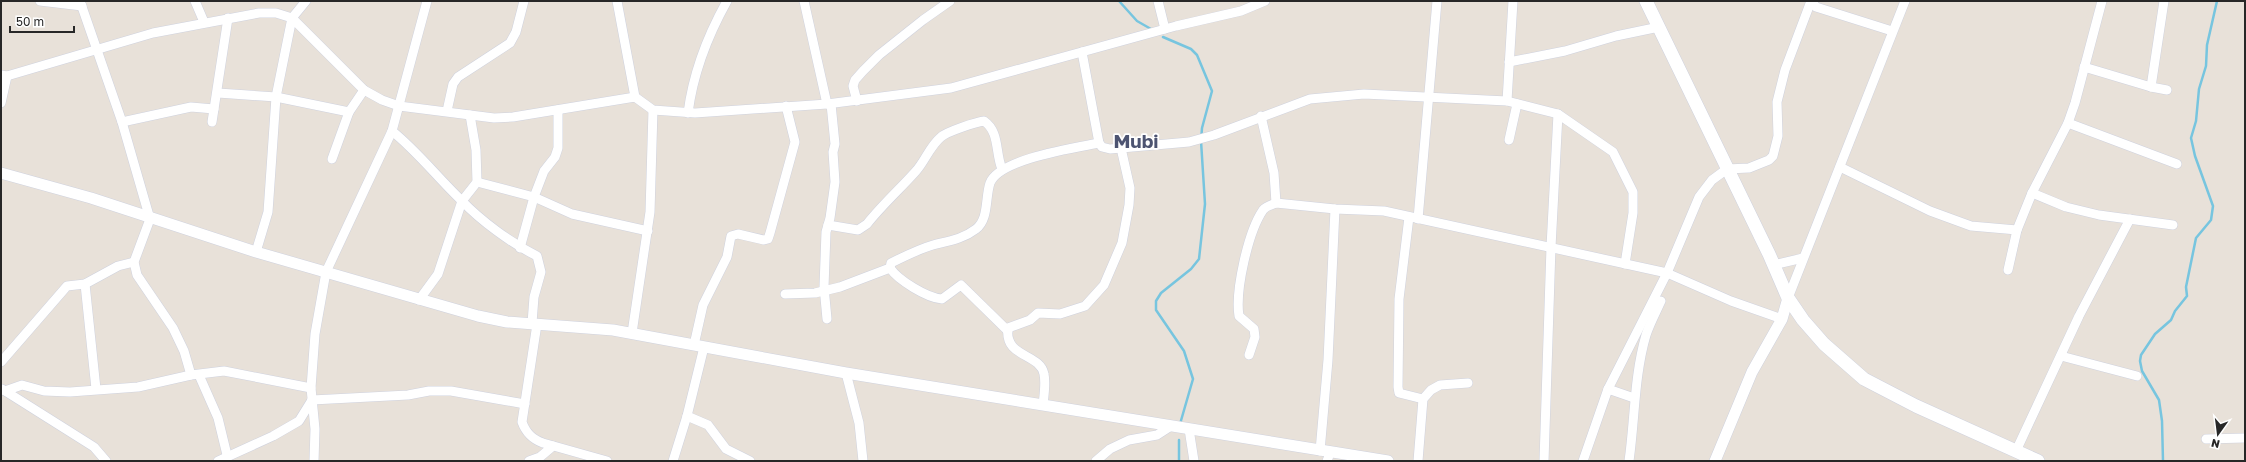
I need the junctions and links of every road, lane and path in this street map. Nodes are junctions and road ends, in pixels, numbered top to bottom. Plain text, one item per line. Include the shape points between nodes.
1 (40, 1) edge
2 (195, 1) edge
3 (427, 1) edge
4 (524, 1) edge
5 (617, 1) edge
6 (727, 1) edge
7 (804, 1) edge
8 (950, 1) edge
9 (1158, 1) edge
10 (1265, 1) edge
11 (1437, 1) edge
12 (1513, 1) edge
13 (1646, 1) edge
14 (1811, 1) edge
15 (1905, 1) edge
16 (2102, 1) edge
17 (2164, 1) edge
18 (304, 2) edge
19 (81, 4) edge
20 (228, 18) junction
21 (292, 18) junction
22 (204, 22) junction
23 (1659, 27) junction
24 (1165, 29) junction
25 (1892, 31) junction
26 (97, 50) junction
27 (1082, 52) junction
28 (1510, 62) junction
29 (2084, 67) junction
30 (4, 75) edge
31 (2151, 87) junction
32 (364, 90) junction
33 (2167, 90) dead end
34 (218, 93) junction
35 (276, 97) junction
36 (635, 97) junction
37 (1429, 98) junction
38 (857, 101) junction
39 (1507, 101) junction
40 (1, 103) edge
41 (829, 104) junction
42 (1517, 104) junction
43 (399, 106) junction
44 (786, 106) junction
45 (214, 109) junction
46 (558, 110) junction
47 (653, 110) junction
48 (447, 111) junction
49 (349, 112) junction
50 (688, 113) junction
51 (1558, 114) junction
52 (470, 115) junction
53 (1261, 116) junction
54 (122, 122) junction
55 (212, 122) dead end
56 (2068, 123) junction
57 (392, 131) junction
58 (1509, 140) dead end
59 (1099, 142) junction
60 (1121, 148) junction
61 (332, 159) dead end
62 (2178, 164) dead end
63 (1840, 167) junction
64 (1002, 169) junction
65 (1727, 169) junction
66 (1, 173) edge
67 (477, 182) junction
68 (2032, 193) junction
69 (534, 197) junction
70 (462, 201) junction
71 (1276, 203) junction
72 (1335, 209) junction
73 (1413, 218) junction
74 (150, 219) junction
75 (2130, 219) junction
76 (828, 225) junction
77 (2173, 225) dead end
78 (2017, 230) junction
79 (648, 231) junction
80 (1551, 247) junction
81 (520, 248) junction
82 (256, 252) junction
83 (1803, 258) junction
84 (134, 262) junction
85 (1625, 264) junction
86 (1773, 265) junction
87 (890, 268) junction
88 (2008, 270) dead end
89 (326, 272) junction
90 (1667, 273) junction
91 (85, 284) junction
92 (825, 291) junction
93 (785, 294) dead end
94 (1788, 298) junction
95 (419, 300) junction
96 (1662, 301) dead end
97 (827, 319) dead end
98 (1782, 319) junction
99 (535, 324) junction
100 (1008, 331) junction
101 (632, 333) junction
102 (699, 346) junction
103 (1249, 355) dead end
104 (2061, 356) junction
105 (1, 362) edge
106 (846, 373) junction
107 (195, 375) junction
108 (2137, 376) dead end
109 (1468, 383) dead end
110 (311, 388) junction
111 (96, 389) junction
112 (1608, 389) junction
113 (3, 390) edge
114 (1424, 398) junction
115 (1634, 398) junction
116 (312, 400) junction
117 (525, 404) junction
118 (1043, 405) junction
119 (687, 416) junction
120 (1171, 426) junction
121 (1189, 429) junction
122 (2245, 438) edge
123 (2206, 439) dead end
124 (553, 446) junction
125 (2016, 451) junction
126 (227, 455) junction
127 (1326, 455) edge
128 (106, 461) edge
129 (218, 461) edge
130 (314, 461) edge
131 (529, 461) edge
132 (607, 461) edge
133 (673, 461) edge
134 (750, 461) edge
135 (863, 461) edge
136 (1096, 461) edge
137 (1194, 461) edge
138 (1384, 461) edge
139 (1388, 461) edge
140 (1418, 461) edge
141 (1544, 461) edge
142 (1583, 461) edge
143 (1629, 461) edge
144 (1715, 461) edge
145 (2038, 461) edge

1 - 19 street
2 - 22 street
3 - 43 street
4 - 48 street via 516,32 510,43 458,77 453,84
5 - 36 street
6 - 50 street via 714,24 701,60 691,91
7 - 41 street
8 - 38 street via 879,55 863,71 853,86
9 - 24 street
10 - 24 street via 1241,11
11 - 37 street
12 - 28 street
13 - 23 main road
14 - 25 street via 1816,7
14 - 65 street via 1785,70 1777,102 1778,136 1773,156 1749,168
15 - 25 street
16 - 29 street
17 - 31 street
18 - 21 street
19 - 26 street
20 - 21 street via 259,13 276,13
20 - 22 street
20 - 34 street
21 - 32 street
21 - 35 street
22 - 26 street via 153,33
23 - 28 street
23 - 65 main road
24 - 27 street
25 - 63 street
26 - 30 street
26 - 54 street
27 - 38 street via 951,88
27 - 59 street
28 - 39 street
29 - 31 street
29 - 56 street
30 - 40 street
31 - 33 street
32 - 43 street
32 - 49 street
34 - 35 street
34 - 45 street
35 - 49 street
35 - 82 street via 268,212
36 - 46 street
36 - 47 street
37 - 39 street
37 - 53 street via 1364,94 1310,99
37 - 73 street
38 - 41 street
39 - 42 street
41 - 44 street
41 - 76 street via 835,144 835,182
42 - 51 street
42 - 58 street
43 - 48 street
43 - 57 street
44 - 50 street
44 - 102 street via 795,142 768,239 738,234 732,236 727,256 703,305
45 - 54 street via 191,107
45 - 55 street
46 - 52 street via 513,117
46 - 69 street via 558,148 555,157 544,171
47 - 50 street
47 - 79 street
48 - 52 street
49 - 61 street
51 - 80 street
51 - 85 street via 1614,152 1633,192 1633,213
52 - 67 street via 476,150
53 - 60 street via 1189,142
53 - 71 street via 1274,173
54 - 74 street
56 - 62 street
56 - 68 street
57 - 70 street via 412,147
57 - 89 street
59 - 60 street via 1102,147
59 - 64 street via 1034,157
60 - 100 street via 1130,188 1130,205 1122,242 1104,284 1085,306 1060,314 1038,313 1030,320 1008,328
63 - 78 street via 1930,211 1971,226
63 - 83 street
64 - 76 street via 998,160 996,137 991,126 984,120 971,123 943,135 933,145 917,171 867,224 858,230
64 - 87 street via 990,183 984,216 978,228 964,237 908,254 891,263
65 - 86 main road
65 - 90 street via 1712,180 1698,197
66 - 74 street via 91,198
67 - 69 street
67 - 70 street
68 - 75 street via 2073,209
68 - 78 street
69 - 79 street via 572,214
69 - 81 street
70 - 81 street
70 - 95 street via 438,274
71 - 72 street
71 - 103 street via 1268,206 1260,216 1239,284 1239,316 1254,330 1255,337
72 - 73 street via 1384,211
72 - 127 street
73 - 80 street
73 - 114 street via 1399,299 1398,386 1399,393 1403,395
74 - 82 street
74 - 84 street
75 - 77 street
75 - 104 street
76 - 92 street
78 - 88 street
79 - 101 street
80 - 85 street
80 - 141 street
81 - 99 street via 537,256 541,272 534,297
82 - 89 street
83 - 86 street
83 - 94 street
84 - 91 street via 118,266
84 - 107 street via 137,275 173,328
85 - 90 street
86 - 94 main road
87 - 92 street via 840,288
87 - 100 street via 905,281 934,298 942,299 961,285
89 - 95 street
89 - 110 street via 315,334
90 - 98 street via 1731,302
90 - 112 street
91 - 105 street via 67,286
91 - 111 street
92 - 93 street
92 - 97 street
94 - 98 street
94 - 125 main road via 1824,344 1864,379 1916,406
95 - 99 street via 478,316
96 - 115 street via 1646,337
98 - 144 street via 1752,372
99 - 101 street
99 - 117 street
100 - 118 street via 1009,342 1016,350 1040,366 1044,373
101 - 102 street
102 - 106 street
102 - 119 street
104 - 108 street
104 - 125 street
106 - 118 street
106 - 135 street via 859,423
107 - 110 street via 224,371
107 - 111 street via 138,386
107 - 126 street via 218,418
109 - 114 street via 1440,385
110 - 116 street
111 - 113 street via 44,391 22,386
112 - 115 street
112 - 142 street
113 - 128 street via 94,447
114 - 140 street
115 - 143 street
116 - 117 street via 451,391
116 - 126 street via 299,421 273,436
116 - 130 street via 315,429
117 - 124 street via 522,422 524,428 535,440
118 - 120 street
119 - 133 street
119 - 134 street via 708,425 726,449
120 - 121 street
120 - 136 street via 1157,435 1129,440 1110,449
121 - 127 street
121 - 137 street
122 - 123 street
124 - 131 street via 540,457
124 - 132 street
125 - 145 main road
126 - 129 street
127 - 138 street
138 - 139 street

